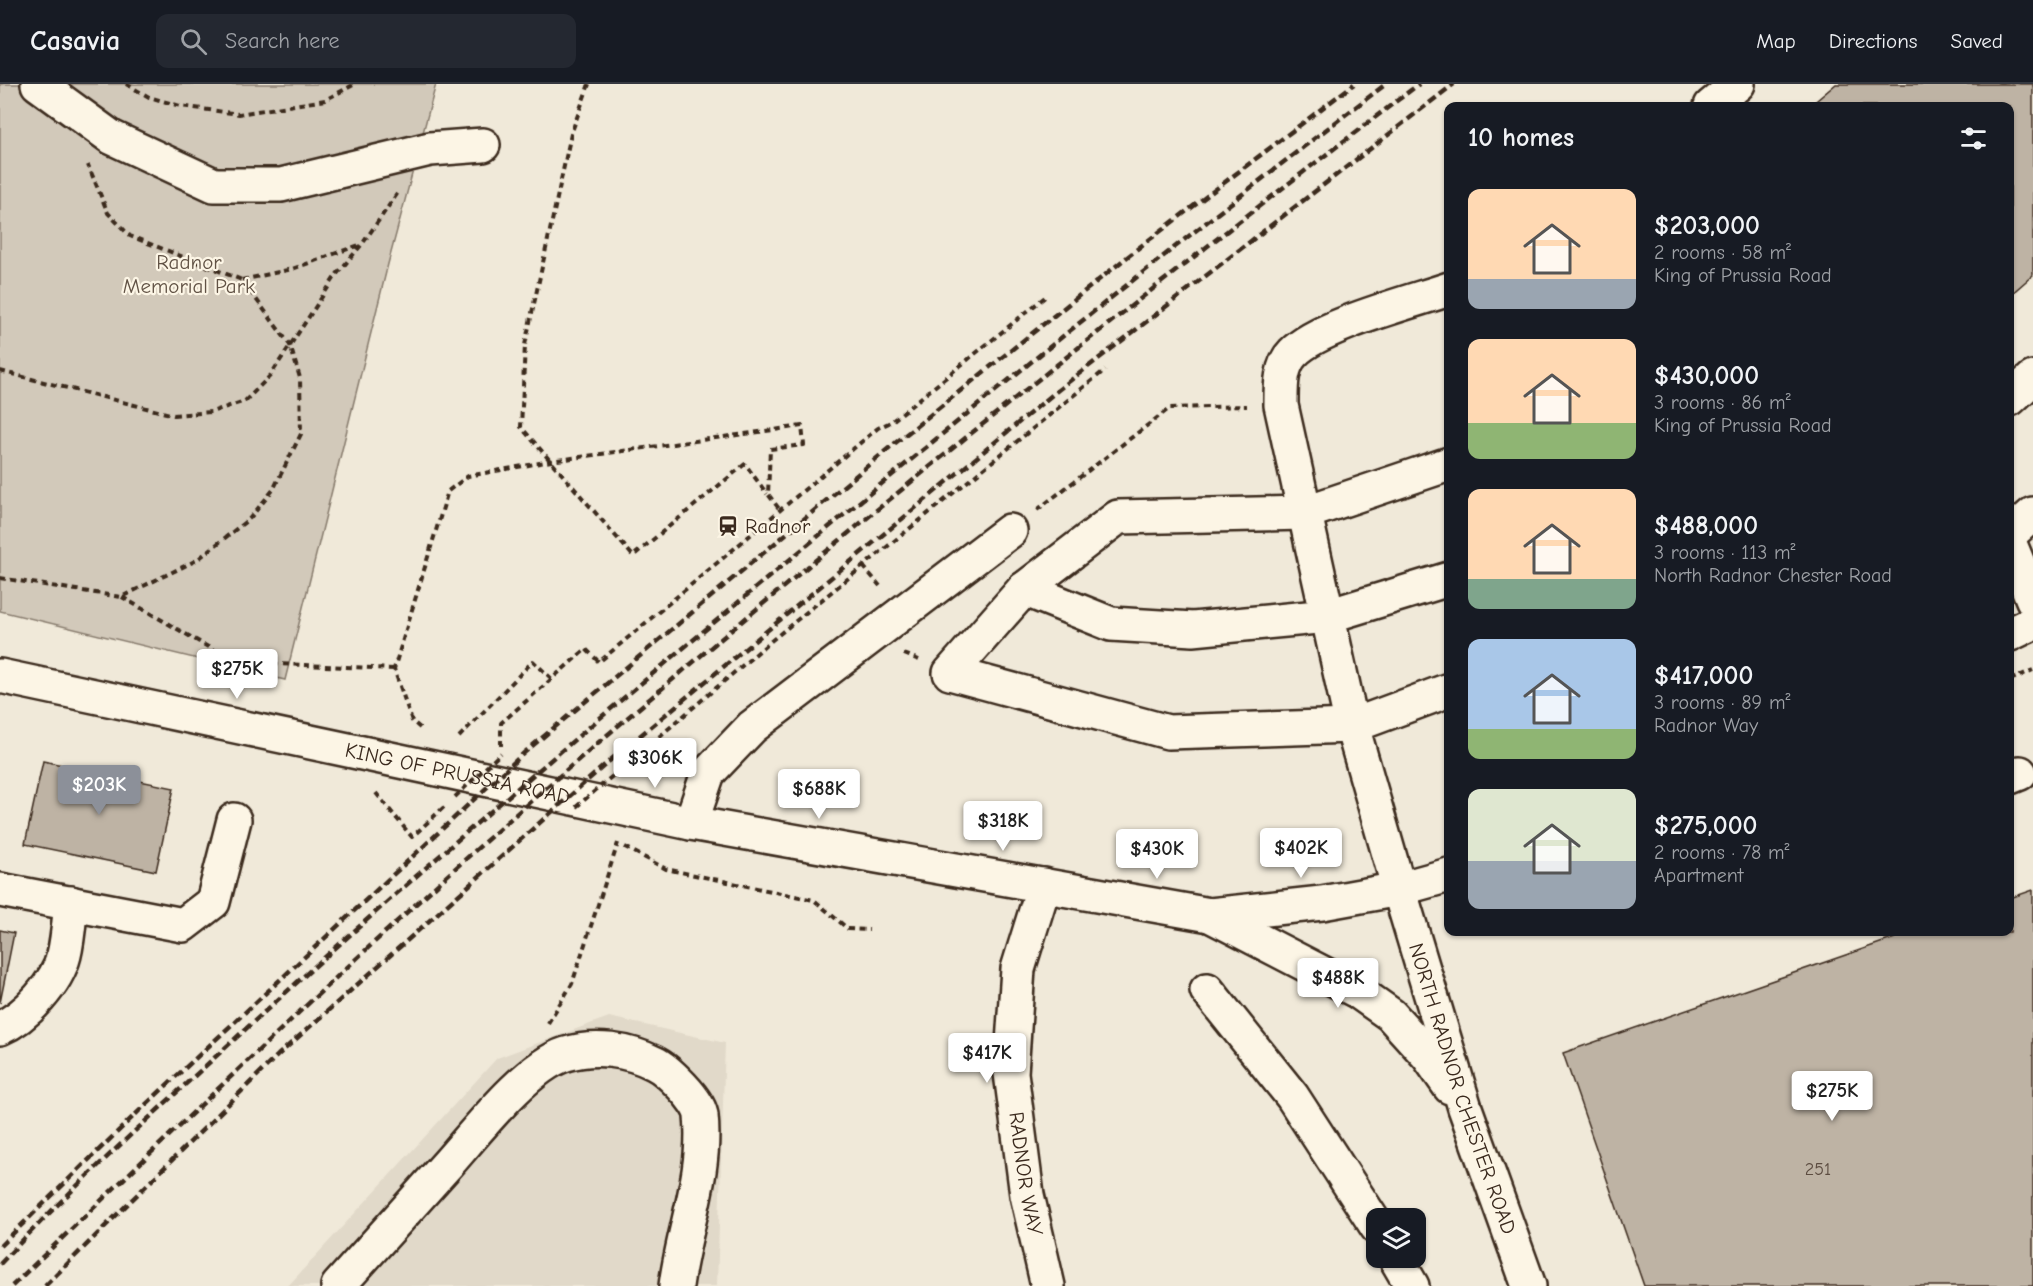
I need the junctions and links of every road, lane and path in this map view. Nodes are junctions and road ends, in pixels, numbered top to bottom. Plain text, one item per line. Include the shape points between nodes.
1 (38, 84) edge
2 (126, 84) edge
3 (355, 84) edge
4 (589, 84) edge
5 (1738, 84) edge
6 (1716, 102) edge
7 (483, 145) dead end
8 (82, 160) dead end
9 (399, 190) dead end
10 (363, 243) junction
11 (242, 280) junction
12 (1444, 291) edge
13 (1045, 297) dead end
14 (290, 345) junction
15 (1105, 370) dead end
16 (0, 372) edge
17 (2033, 378) edge
18 (2014, 395) edge
19 (1281, 405) junction
20 (550, 461) junction
21 (1444, 466) edge
22 (768, 494) junction
23 (780, 510) junction
24 (1304, 513) junction
25 (2033, 514) edge
26 (1010, 531) joint
27 (2014, 531) edge
28 (2014, 554) edge
29 (0, 579) edge
30 (1444, 581) edge
31 (1024, 588) junction
32 (121, 597) junction
33 (2033, 600) edge
34 (1328, 616) junction
35 (2033, 624) edge
36 (2014, 632) edge
37 (394, 669) junction
38 (2033, 670) edge
39 (0, 676) edge
40 (2014, 678) edge
41 (552, 679) junction
42 (1444, 692) edge
43 (1352, 726) junction
44 (429, 735) dead end
45 (455, 741) dead end
46 (370, 785) dead end
47 (576, 807) dead end
48 (234, 820) dead end
49 (691, 823) junction
50 (606, 840) dead end
51 (618, 843) junction
52 (1444, 876) edge
53 (1044, 885) junction
54 (1399, 889) junction
55 (0, 890) edge
56 (71, 903) junction
57 (1210, 915) junction
58 (869, 930) dead end
59 (1207, 990) dead end
60 (0, 1028) edge
61 (556, 1060) junction
62 (1465, 1108) junction
63 (1366, 1210) edge
64 (1401, 1268) edge
65 (338, 1286) edge
66 (676, 1286) edge
67 (1048, 1286) edge
68 (1412, 1286) edge
69 (1529, 1286) edge

1 - 7 main road via 111,137 214,185 281,185 430,149
2 - 3 path via 149,97 180,106 239,114 326,100
4 - 20 path via 571,134 525,345 521,427
5 - 6 main road
8 - 11 path via 108,213 130,236
9 - 10 path
10 - 11 path via 292,269
10 - 14 path via 337,274
11 - 14 path
12 - 19 main road, NORTH RADNOR CHESTER ROAD via 1315,336 1291,354 1281,378
13 - 23 path
14 - 16 path via 270,376 245,401 211,412 174,415
14 - 32 path via 300,378 301,434 273,490 250,518 197,560
15 - 47 path, bridge via 771,641
17 - 18 main road
19 - 24 main road, NORTH RADNOR CHESTER ROAD
19 - 26 path via 1170,408
20 - 22 path via 633,556 745,464
20 - 22 path via 802,426 804,445 771,449
20 - 37 path via 468,476 448,491
21 - 24 main road
22 - 23 path
23 - 41 path via 599,662 586,649
24 - 31 main road via 1118,517
24 - 34 main road, NORTH RADNOR CHESTER ROAD
25 - 27 main road
26 - 49 main road via 752,727 708,773
28 - 33 main road
29 - 32 path
30 - 34 main road
31 - 34 main road via 1111,624 1193,629
31 - 43 main road via 950,674 1168,732
32 - 37 path via 234,662
34 - 43 main road, NORTH RADNOR CHESTER ROAD
35 - 36 main road
37 - 44 path via 412,721
38 - 40 path
39 - 49 main road, KING OF PRUSSIA ROAD
41 - 45 path via 533,661
41 - 46 path, bridge via 501,723 501,753 412,837
42 - 43 main road
43 - 54 main road, NORTH RADNOR CHESTER ROAD
48 - 56 main road via 213,902 183,925
49 - 53 main road, KING OF PRUSSIA ROAD
50 - 51 path
51 - 58 path via 666,869 814,900 848,929
51 - 61 path via 572,984 541,1035
52 - 54 main road, KING OF PRUSSIA ROAD
53 - 57 main road, KING OF PRUSSIA ROAD
53 - 67 main road, RADNOR WAY via 1018,969 1011,1073 1027,1195
54 - 57 main road, KING OF PRUSSIA ROAD via 1322,903
54 - 62 main road, NORTH RADNOR CHESTER ROAD
55 - 56 main road
56 - 60 main road via 64,958 42,996 16,1022
57 - 62 main road via 1357,991 1391,1015 1429,1057
59 - 63 main road via 1292,1096
61 - 65 main road via 541,1067 507,1098
61 - 66 main road via 565,1054 594,1049 640,1056 677,1080 701,1112 703,1148
62 - 69 main road, NORTH RADNOR CHESTER ROAD
64 - 68 main road

